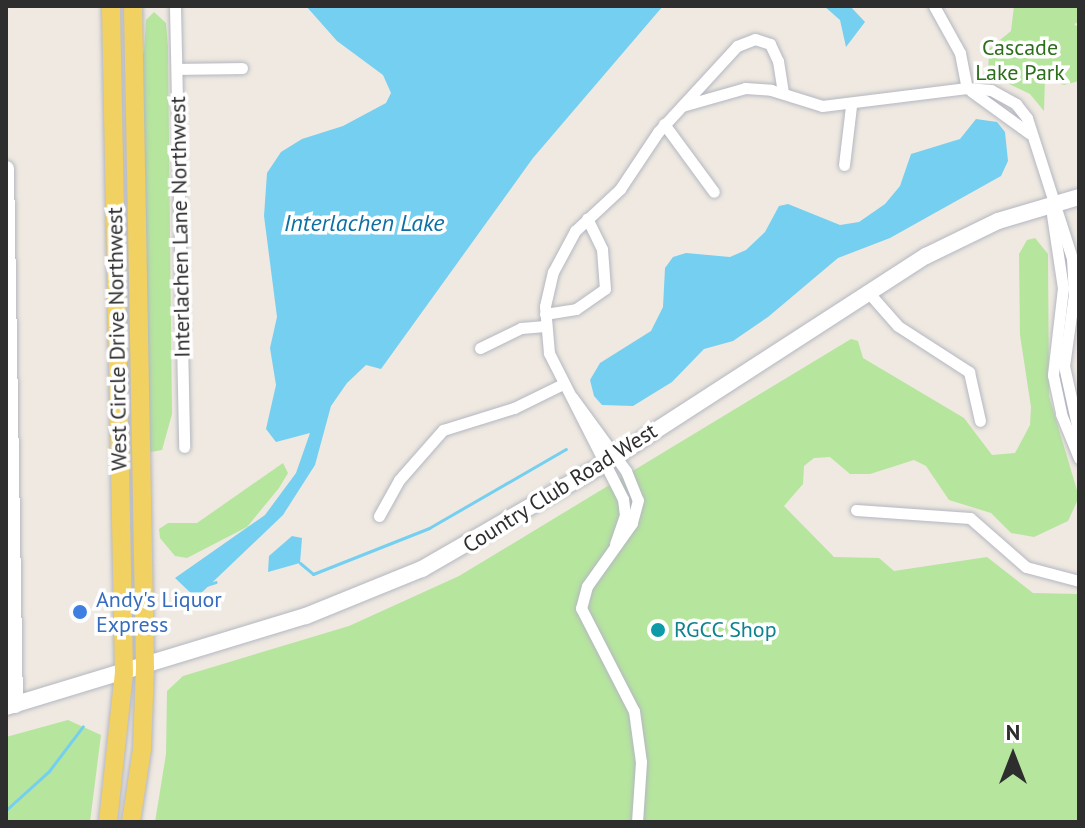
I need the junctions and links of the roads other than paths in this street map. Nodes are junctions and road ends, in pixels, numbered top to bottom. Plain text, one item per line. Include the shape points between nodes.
1 (111, 6) edge
2 (133, 6) edge
3 (175, 6) edge
4 (934, 6) edge
5 (242, 68) dead end
6 (177, 69) junction
7 (967, 88) junction
8 (783, 93) junction
9 (682, 106) junction
10 (851, 106) junction
11 (664, 124) junction
12 (844, 165) dead end
13 (6, 169) edge
14 (714, 192) dead end
15 (1079, 197) edge
16 (1051, 204) junction
17 (587, 218) junction
18 (868, 292) junction
19 (545, 320) junction
20 (480, 348) dead end
21 (561, 385) junction
22 (980, 421) dead end
23 (1079, 434) edge
24 (184, 447) dead end
25 (1079, 458) edge
26 (610, 460) junction
27 (9, 509) edge
28 (856, 510) dead end
29 (379, 516) dead end
30 (1079, 581) edge
31 (145, 666) junction
32 (124, 673) junction
33 (11, 706) edge
34 (108, 822) edge
35 (131, 822) edge
36 (637, 822) edge

1 - 32 main road, West Circle Drive Northwest
2 - 31 main road, West Circle Drive Northwest
3 - 6 street, Interlachen Lane Northwest
4 - 7 street via 960,53
5 - 6 street
6 - 24 street, Interlachen Lane Northwest
7 - 10 street
7 - 16 street via 1001,107 1029,133
8 - 9 street via 733,89
8 - 9 street via 774,48 749,39
8 - 10 street via 812,105
9 - 11 street
10 - 12 street
11 - 14 street
11 - 17 street via 620,189
13 - 27 main road
15 - 16 main road, Country Club Road West
16 - 18 main road, Country Club Road West via 954,241
16 - 23 street via 1074,270 1064,366
16 - 25 street via 1063,288 1053,375 1061,414
17 - 19 street via 556,264
17 - 19 street via 602,249 605,289 576,309
18 - 22 street via 898,326 969,372
18 - 26 main road, Country Club Road West
19 - 20 street
19 - 21 street
21 - 26 street
21 - 29 street via 514,408 443,430 399,480
26 - 31 main road, Country Club Road West via 477,541 393,582
26 - 36 street via 636,492 638,507 587,586 581,608 634,711 641,762
27 - 33 main road
28 - 30 street via 970,518 1026,567
31 - 32 main road, Country Club Road West
31 - 35 main road, West Circle Drive Northwest via 142,749
32 - 33 main road, Country Club Road West
32 - 34 main road, West Circle Drive Northwest

